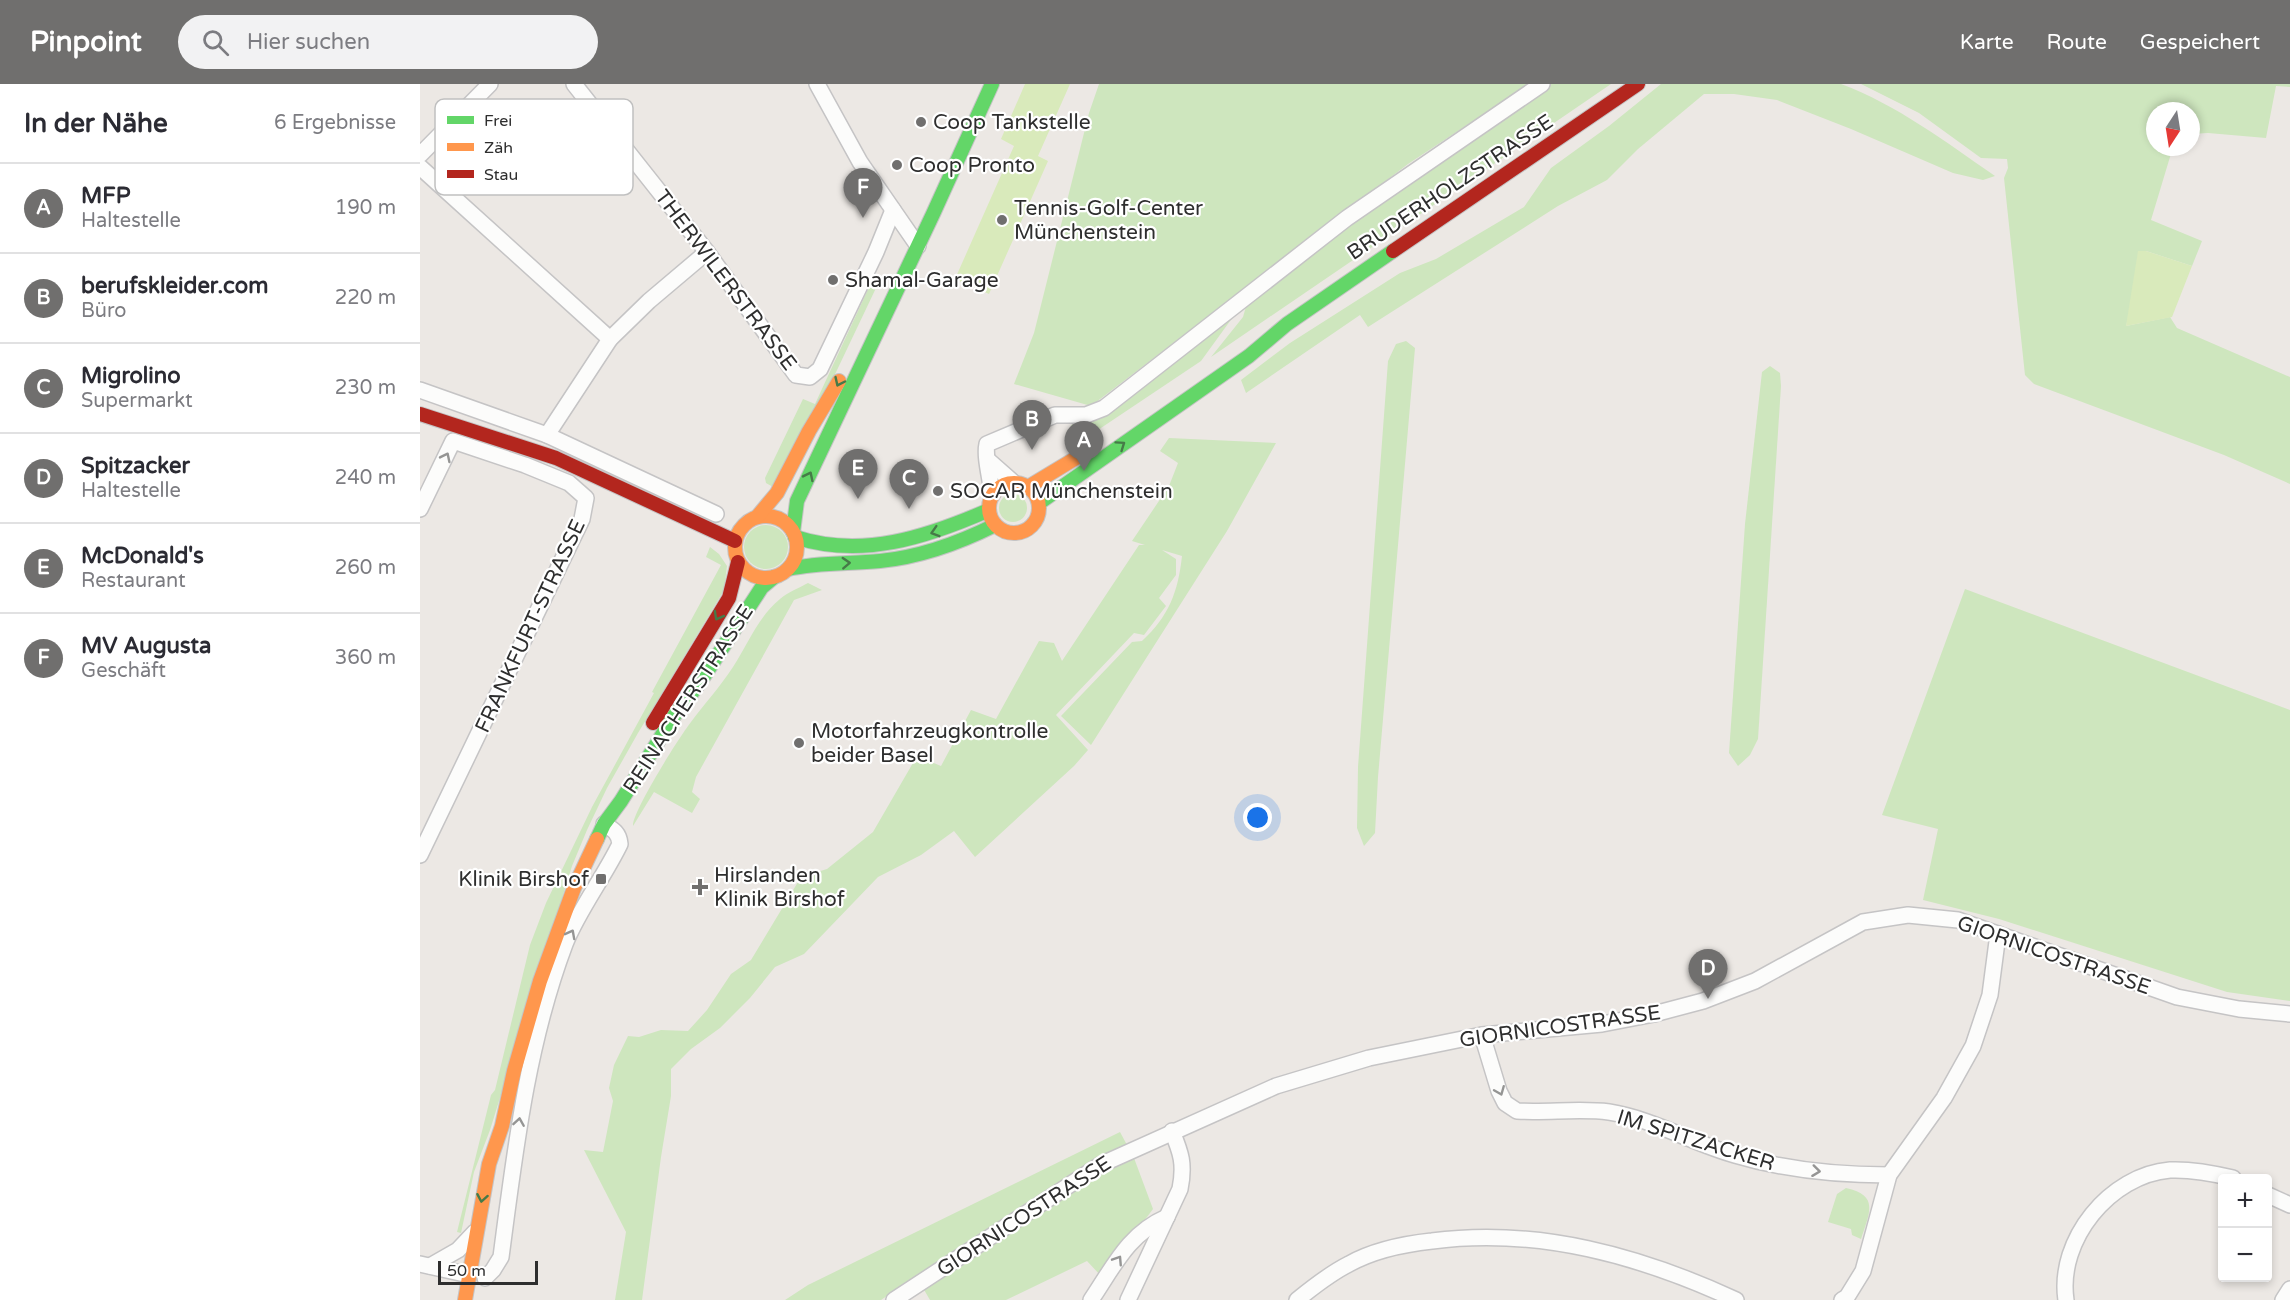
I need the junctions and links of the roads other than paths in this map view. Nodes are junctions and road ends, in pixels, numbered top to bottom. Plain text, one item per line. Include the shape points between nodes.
1 (490, 84) edge
2 (574, 84) edge
3 (817, 84) edge
4 (980, 84) edge
5 (992, 84) edge
6 (1542, 84) edge
7 (1638, 84) edge
8 (475, 99) edge
9 (586, 99) edge
10 (435, 140) edge
11 (420, 155) edge
12 (633, 159) edge
13 (420, 167) edge
14 (938, 169) dead end
15 (435, 181) edge
16 (451, 195) edge
17 (892, 210) junction
18 (910, 236) junction
19 (707, 252) junction
20 (873, 308) dead end
21 (1287, 324) junction
22 (610, 339) junction
23 (420, 390) edge
24 (420, 414) edge
25 (420, 423) edge
26 (1129, 423) dead end
27 (443, 424) junction
28 (547, 435) junction
29 (1090, 449) dead end
30 (989, 461) junction
31 (1021, 485) junction
32 (991, 502) junction
33 (1039, 503) junction
34 (420, 509) edge
35 (716, 514) dead end
36 (757, 517) junction
37 (995, 525) junction
38 (794, 534) junction
39 (735, 541) junction
40 (738, 562) junction
41 (788, 569) junction
42 (774, 577) junction
43 (604, 824) junction
44 (420, 855) edge
45 (1998, 934) junction
46 (2290, 1014) edge
47 (1482, 1035) junction
48 (502, 1126) junction
49 (1172, 1131) junction
50 (1889, 1175) junction
51 (2218, 1175) edge
52 (2272, 1197) edge
53 (2290, 1205) edge
54 (1167, 1217) junction
55 (477, 1230) junction
56 (425, 1265) edge
57 (479, 1281) junction
58 (2290, 1289) edge
59 (465, 1300) edge
60 (894, 1300) edge
61 (1091, 1300) edge
62 (1128, 1300) edge
63 (1297, 1300) edge
64 (1736, 1300) edge
65 (1842, 1300) edge
66 (2066, 1300) edge
67 (2283, 1300) edge

1 - 8 street
2 - 9 street, THERWILERSTRASSE
3 - 17 street
4 - 14 main road
5 - 18 main road
6 - 30 street via 1347,218 1104,408 1086,415 1055,415 987,444 985,453
7 - 21 main road, BRUDERHOLZSTRASSE
10 - 11 street
12 - 19 street, THERWILERSTRASSE
13 - 15 street
16 - 22 street
17 - 18 street
17 - 19 street, THERWILERSTRASSE via 820,369 803,377 796,375
38 -> 18 main road via 797,501
19 - 22 street
20 -> 36 main road via 834,392 777,493
21 - 26 main road, BRUDERHOLZSTRASSE via 1243,347
33 -> 21 main road, BRUDERHOLZSTRASSE via 1249,356
22 - 28 street
23 - 28 street
24 - 27 main road
25 - 27 main road
27 - 39 main road via 510,441 555,458
28 - 35 street
29 - 31 main road via 1048,477
30 - 31 street
30 - 32 street
31 - 32 main road via 1006,484
31 - 33 main road via 1033,492
32 - 37 main road
32 -> 38 main road via 939,531 879,544 821,546
33 - 37 main road via 1037,519 1026,530 1010,533
34 -> 44 street, FRANKFURT-STRASSE via 453,441 569,483 586,498 582,519
36 - 38 main road via 777,518
36 - 39 main road via 747,522
41 -> 37 main road via 918,555
38 - 41 main road via 797,550
39 - 40 main road
40 - 42 main road via 755,577
40 -> 43 main road, REINACHERSTRASSE via 729,598 610,797
41 - 42 main road
42 - 43 main road, REINACHERSTRASSE via 750,604
43 - 48 main road, REINACHERSTRASSE via 546,961
57 -> 43 street, REINACHERSTRASSE via 501,1257 526,1080 566,943 620,844 619,836
45 - 46 street, GIORNICOSTRASSE via 2177,997 2239,1010
45 - 47 street, GIORNICOSTRASSE via 1958,920 1908,915 1863,922 1755,981 1703,1001 1602,1024
45 - 50 street via 1990,995 1973,1046 1944,1098
47 - 49 street, GIORNICOSTRASSE via 1369,1058 1276,1086
47 -> 50 street, IM SPITZACKER via 1499,1091 1517,1111 1608,1112 1647,1122 1733,1155 1791,1168
48 -> 55 main road, REINACHERSTRASSE via 489,1164
48 - 57 main road, REINACHERSTRASSE via 502,1164
49 - 54 street via 1184,1171
49 - 60 street, GIORNICOSTRASSE via 1100,1165
50 - 65 street via 1863,1271
51 - 66 street via 2169,1170 2138,1179 2112,1194 2077,1237 2069,1261
52 - 53 street
61 -> 54 street via 1127,1245 1150,1224
54 - 62 street
55 - 56 street via 458,1250
55 - 57 main road, REINACHERSTRASSE
56 - 57 street
57 - 59 main road, REINACHERSTRASSE
58 - 67 street
63 - 64 street via 1350,1263 1401,1245 1503,1237 1551,1241 1620,1256

